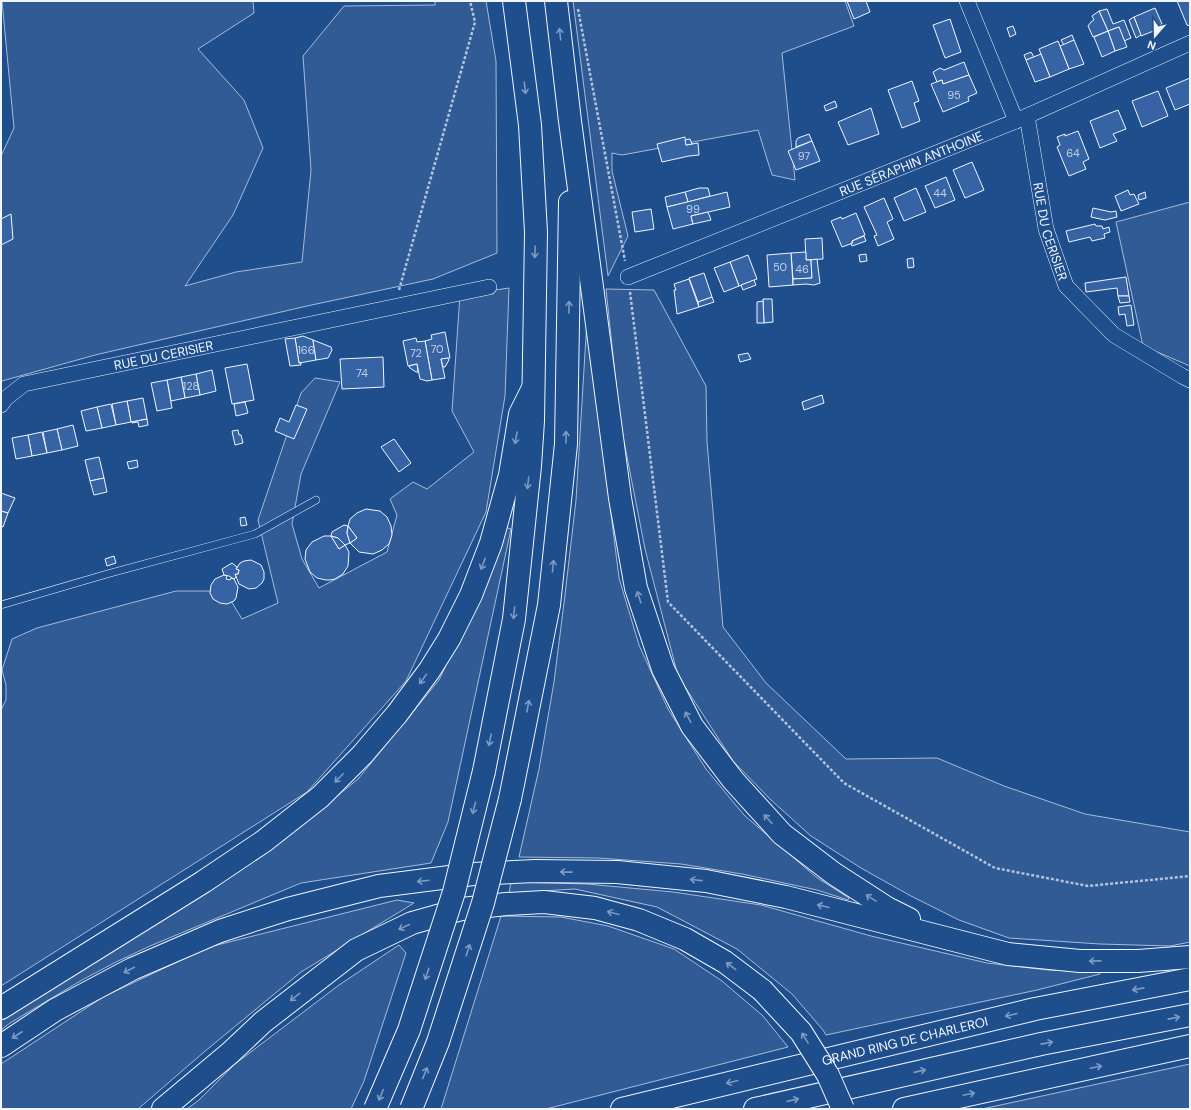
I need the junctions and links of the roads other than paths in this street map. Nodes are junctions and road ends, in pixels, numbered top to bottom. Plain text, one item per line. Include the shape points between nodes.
1 (514, 1) edge
2 (556, 1) edge
3 (967, 1) edge
4 (1190, 43) edge
5 (1022, 118) junction
6 (570, 121) junction
7 (628, 277) road end
8 (489, 287) dead end
9 (1190, 380) edge
10 (533, 388) junction
11 (1, 405) edge
12 (316, 500) dead end
13 (1, 605) edge
14 (955, 941) junction
15 (1190, 957) edge
16 (1190, 979) edge
17 (1, 1008) edge
18 (1190, 1016) edge
19 (1, 1046) edge
20 (1190, 1046) edge
21 (163, 1109) edge
22 (375, 1109) edge
23 (410, 1109) edge
24 (622, 1109) edge
25 (755, 1109) edge
26 (843, 1109) edge
27 (904, 1109) edge

1 -> 10 highway via 530,125 536,232
6 -> 2 highway
3 - 5 street, RUE DU CERISIER
4 - 5 street, RUE SÉRAPHIN ANTHOINE
5 - 7 street, RUE SÉRAPHIN ANTHOINE
5 - 9 street, RUE DU CERISIER via 1046,229 1066,286 1114,335
14 -> 6 highway via 887,908 833,873 782,834 733,780 692,726 662,669 636,588 620,498
23 -> 6 highway, bridge via 438,1042 483,903 510,799 548,605 566,444
8 - 11 street, RUE DU CERISIER via 24,384 4,399
10 -> 17 highway via 520,414 510,475 491,543 470,595 449,639 429,670 397,714 362,755 320,797 264,841
10 -> 22 highway, bridge via 530,466 514,619 484,770 452,899 409,1030
12 - 13 lane via 256,534
15 -> 14 highway via 1138,961 1080,961 1008,954
14 -> 19 highway via 786,897 706,881 617,872 535,871 473,874 379,886 288,909 220,931 132,969 56,1010
16 -> 24 highway, GRAND RING DE CHARLEROI via 1035,1009
25 -> 18 highway via 1041,1044
27 -> 20 highway
26 -> 21 highway, bridge via 828,1075 801,1032 762,990 725,962 685,939 639,920 595,908 544,902 462,909 412,923 356,950 263,1022

